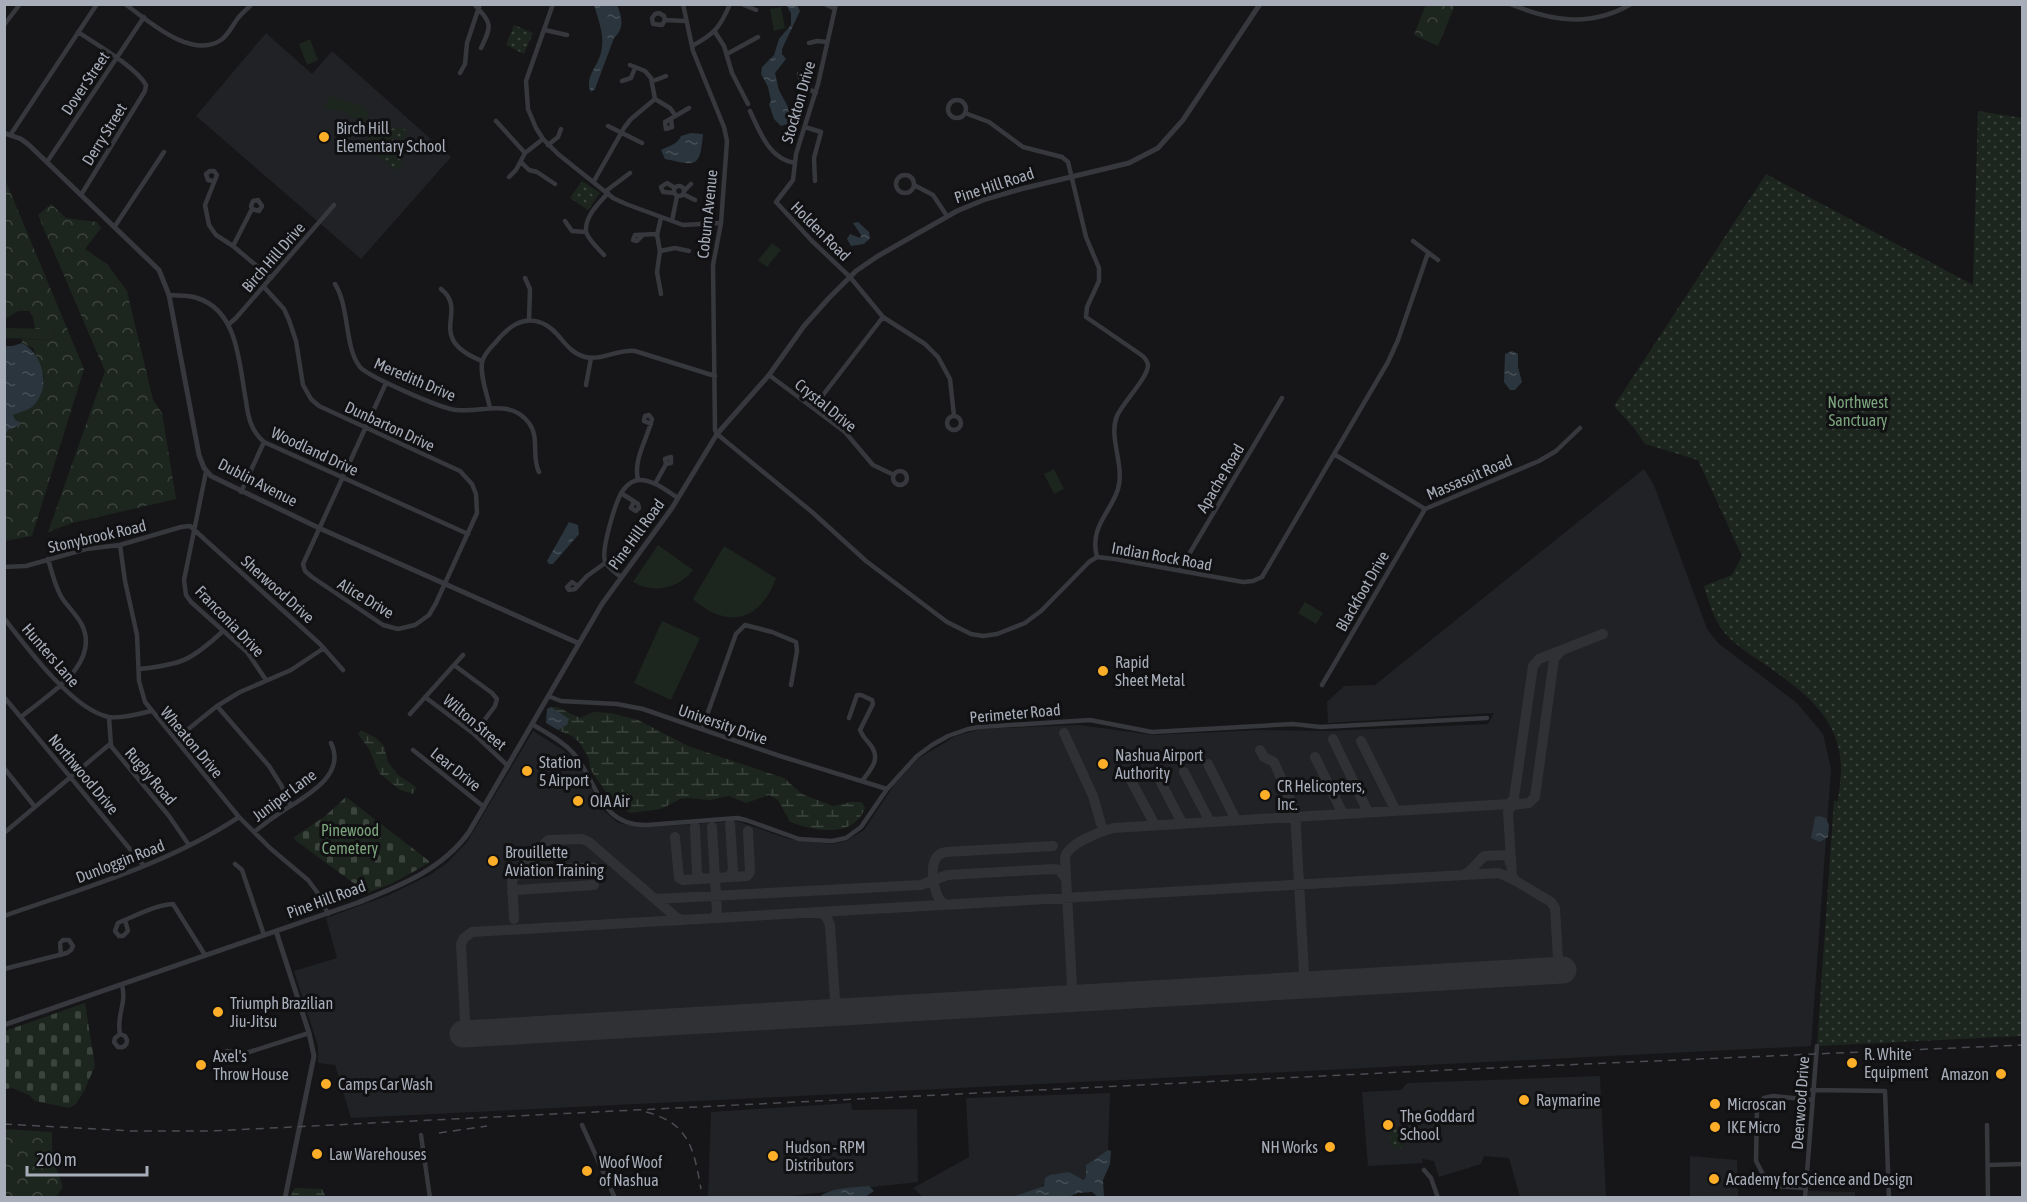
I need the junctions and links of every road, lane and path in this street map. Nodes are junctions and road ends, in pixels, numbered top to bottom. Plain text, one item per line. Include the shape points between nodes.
1 (20, 4) edge
2 (97, 4) edge
3 (125, 4) edge
4 (252, 4) edge
5 (553, 4) edge
6 (682, 4) edge
7 (730, 4) edge
8 (742, 4) edge
9 (825, 4) edge
10 (1260, 4) edge
11 (1510, 4) edge
12 (1631, 4) edge
13 (477, 6) edge
14 (835, 7) edge
15 (756, 10) dead end
16 (144, 17) junction
17 (665, 21) dead end
18 (686, 21) junction
19 (4, 25) edge
20 (545, 30) junction
21 (78, 32) junction
22 (715, 32) junction
23 (567, 35) dead end
24 (758, 37) dead end
25 (827, 42) junction
26 (809, 43) dead end
27 (692, 46) junction
28 (482, 48) dead end
29 (727, 54) junction
30 (116, 58) junction
31 (460, 73) dead end
32 (799, 74) dead end
33 (666, 76) dead end
34 (622, 81) dead end
35 (653, 81) junction
36 (816, 93) junction
37 (655, 99) junction
38 (748, 104) dead end
39 (689, 108) dead end
40 (750, 111) dead end
41 (965, 113) junction
42 (496, 121) dead end
43 (608, 126) dead end
44 (805, 127) junction
45 (561, 129) dead end
46 (622, 132) junction
47 (8, 134) edge
48 (543, 139) junction
49 (642, 143) dead end
50 (548, 145) junction
51 (164, 152) dead end
52 (525, 153) junction
53 (47, 162) junction
54 (521, 162) junction
55 (795, 163) junction
56 (630, 173) dead end
57 (509, 177) dead end
58 (1072, 177) junction
59 (213, 181) dead end
60 (594, 181) junction
61 (815, 181) dead end
62 (555, 184) dead end
63 (691, 184) dead end
64 (914, 185) dead end
65 (607, 192) junction
66 (678, 192) junction
67 (81, 195) junction
68 (695, 200) dead end
69 (776, 202) joint
70 (334, 205) dead end
71 (252, 209) dead end
72 (947, 216) junction
73 (661, 218) junction
74 (564, 221) dead end
75 (672, 221) junction
76 (720, 223) junction
77 (706, 225) junction
78 (115, 226) junction
79 (719, 231) junction
80 (586, 232) junction
81 (657, 234) junction
82 (643, 235) dead end
83 (1413, 241) dead end
84 (233, 246) junction
85 (660, 251) junction
86 (689, 251) dead end
87 (1428, 253) junction
88 (604, 255) dead end
89 (1438, 260) dead end
90 (850, 277) junction
91 (271, 278) junction
92 (525, 278) dead end
93 (335, 284) dead end
94 (264, 287) junction
95 (441, 289) dead end
96 (661, 294) dead end
97 (169, 295) junction
98 (883, 317) junction
99 (529, 320) junction
100 (228, 324) junction
101 (591, 358) junction
102 (482, 361) junction
103 (769, 375) junction
104 (715, 376) junction
105 (386, 383) junction
106 (586, 385) dead end
107 (1282, 398) dead end
108 (490, 408) junction
109 (813, 408) junction
110 (954, 416) dead end
111 (651, 424) dead end
112 (365, 428) junction
113 (1580, 428) dead end
114 (717, 434) junction
115 (264, 442) junction
116 (1335, 454) junction
117 (666, 464) dead end
118 (206, 472) junction
119 (538, 472) dead end
120 (894, 475) dead end
121 (343, 477) junction
122 (638, 480) junction
123 (654, 484) junction
124 (241, 492) junction
125 (621, 493) junction
126 (678, 498) junction
127 (634, 501) dead end
128 (1425, 509) junction
129 (319, 528) junction
130 (193, 529) junction
131 (468, 534) junction
132 (120, 545) junction
133 (1097, 557) junction
134 (48, 559) junction
135 (605, 563) junction
136 (4, 567) edge
137 (1179, 570) junction
138 (621, 577) junction
139 (445, 584) junction
140 (578, 586) dead end
141 (4, 618) edge
142 (223, 631) junction
143 (578, 643) junction
144 (324, 648) junction
145 (464, 655) dead end
146 (454, 665) junction
147 (139, 669) junction
148 (343, 670) dead end
149 (266, 680) junction
150 (60, 684) junction
151 (791, 685) dead end
152 (1322, 685) dead end
153 (548, 696) junction
154 (4, 697) edge
155 (425, 697) junction
156 (217, 706) junction
157 (151, 711) junction
158 (410, 714) dead end
159 (21, 717) junction
160 (109, 717) junction
161 (849, 718) dead end
162 (1487, 718) dead end
163 (532, 724) junction
164 (702, 729) junction
165 (474, 734) junction
166 (176, 739) junction
167 (331, 743) dead end
168 (110, 744) junction
169 (413, 750) dead end
170 (508, 765) junction
171 (5, 771) edge
172 (70, 778) junction
173 (862, 781) junction
174 (887, 789) junction
175 (291, 806) junction
176 (35, 807) junction
177 (484, 807) junction
178 (239, 817) junction
179 (254, 832) junction
180 (4, 833) edge
181 (189, 845) junction
182 (235, 864) dead end
183 (144, 866) junction
184 (328, 914) junction
185 (4, 916) edge
186 (125, 920) dead end
187 (276, 931) junction
188 (264, 935) junction
189 (61, 955) dead end
190 (205, 955) junction
191 (4, 969) edge
192 (122, 985) junction
193 (4, 1025) edge
194 (309, 1033) junction
195 (120, 1034) dead end
196 (1817, 1046) dead end
197 (227, 1051) dead end
198 (1812, 1090) junction
199 (1812, 1100) junction
200 (582, 1125) dead end
201 (1988, 1125) dead end
202 (422, 1135) dead end
203 (2022, 1164) edge
204 (1988, 1165) junction
205 (1424, 1170) dead end
206 (1805, 1188) junction
207 (285, 1197) edge
208 (430, 1197) edge
209 (615, 1197) edge
210 (1438, 1197) edge
211 (1804, 1197) edge
212 (1889, 1197) edge
213 (1988, 1197) edge

1 - 19 street
2 - 21 street
3 - 16 street
4 - 16 street via 223,38 205,46 182,42
5 - 20 street
6 - 18 street, Coburn Avenue
7 - 22 street
8 - 15 street
9 - 14 street
10 - 58 street, Pine Hill Road via 1163,144 1124,165
11 - 12 street via 1548,17 1586,20 1604,17
13 - 28 street via 488,24
13 - 31 street
14 - 25 street, Stockton Drive
16 - 30 street, Dover Street
17 - 18 street
18 - 27 street, Coburn Avenue
20 - 23 street
20 - 48 street via 528,72 526,90 531,118
21 - 30 street
21 - 47 street
22 - 27 street
22 - 29 street
24 - 29 street
25 - 26 street
25 - 36 street, Stockton Drive
27 - 76 street, Coburn Avenue via 727,141
29 - 38 street
30 - 53 street, Dover Street
30 - 67 street, Derry Street via 143,80 145,91
32 - 36 street via 803,86
33 - 35 street
34 - 35 street via 629,82 632,67 645,71
35 - 37 street
36 - 44 street, Stockton Drive
37 - 39 street via 670,108 673,117
37 - 46 street via 630,119
40 - 55 street via 773,152
41 - 41 street via 952,117 947,110 949,104 962,102
41 - 58 street via 989,122 1023,147 1064,158
42 - 52 street
43 - 46 street
44 - 55 street, Stockton Drive
44 - 61 street via 821,132 814,158
45 - 50 street
46 - 49 street
46 - 60 street
47 - 53 street, Dublin Avenue via 21,139
48 - 50 street
48 - 52 street
50 - 60 street
51 - 78 street
52 - 54 street
53 - 67 street, Dublin Avenue
54 - 57 street
54 - 62 street
55 - 69 street, Stockton Drive via 793,180
56 - 65 street
58 - 72 street, Pine Hill Road via 986,199
58 - 133 street via 1084,230 1099,268 1099,281 1086,317 1140,354 1148,365 1115,422 1119,482 1096,533
59 - 84 street via 205,206 207,219 216,235
60 - 65 street
63 - 66 street
64 - 72 street via 933,195
65 - 73 street
65 - 80 street via 592,211
66 - 68 street
66 - 75 street
67 - 78 street, Dublin Avenue
69 - 90 street, Holden Road
70 - 91 street, Birch Hill Drive
71 - 84 street
72 - 90 street, Pine Hill Road
73 - 75 street
73 - 81 street
74 - 80 street via 572,231
75 - 77 street
76 - 77 street
76 - 79 street, Coburn Avenue
77 - 79 street
78 - 97 street, Dublin Avenue via 159,270
79 - 104 street, Coburn Avenue via 713,265
80 - 88 street
81 - 82 street
81 - 85 street
83 - 87 street
84 - 91 street
85 - 86 street
85 - 96 street via 657,272
87 - 89 street
87 - 116 street, Indian Rock Road via 1392,354
90 - 98 street, Holden Road
90 - 103 street, Pine Hill Road via 804,326
91 - 94 street, Birch Hill Drive
92 - 99 street via 530,289
93 - 105 street, Meredith Drive via 358,363
94 - 100 street, Birch Hill Drive
94 - 112 street, Dunbarton Drive via 289,320 306,393 319,406
95 - 102 street via 452,302 453,341 462,351
97 - 100 street, Woodland Drive via 208,303
97 - 118 street, Dublin Avenue via 199,455
98 - 109 street
98 - 110 street, Holden Road via 938,357 950,378
99 - 101 street via 549,327 571,350
99 - 102 street via 507,329
100 - 115 street, Woodland Drive via 249,417
101 - 104 street via 622,350 635,351
101 - 106 street
102 - 108 street
103 - 109 street, Crystal Drive
103 - 114 street, Pine Hill Road
104 - 114 street, Coburn Avenue via 713,420
105 - 108 street, Meredith Drive via 447,409
105 - 112 street, Alice Drive
107 - 137 street, Apache Road
108 - 119 street, Meredith Drive via 518,412 531,425
109 - 120 street, Crystal Drive via 845,432 873,465
111 - 122 street via 636,462
112 - 121 street, Alice Drive
112 - 131 street, Dunbarton Drive via 467,477 478,504
113 - 128 street, Massasoit Road via 1539,461
114 - 126 street, Pine Hill Road
114 - 133 street, Indian Rock Road via 866,561 947,622 971,634 998,634 1026,623
115 - 121 street, Woodland Drive
115 - 124 street
116 - 128 street, Massasoit Road
116 - 137 street, Indian Rock Road via 1262,578 1243,582
117 - 123 street
118 - 124 street, Dublin Avenue
118 - 130 street, Franconia Drive
121 - 129 street, Alice Drive
121 - 131 street, Woodland Drive
122 - 123 street
122 - 125 street
123 - 126 street
124 - 129 street, Dublin Avenue
125 - 127 street
125 - 135 street via 605,546
126 - 138 street, Pine Hill Road
128 - 152 street, Blackfoot Drive
129 - 139 street, Dublin Avenue
129 - 139 street, Alice Drive via 303,562 305,571 387,627 405,629 424,619 434,609
130 - 132 street, Stonybrook Road via 181,527
130 - 142 street, Franconia Drive via 184,580 186,595
130 - 144 street, Sherwood Drive
131 - 139 street, Dunbarton Drive
132 - 134 street, Stonybrook Road
132 - 147 street, Wheaton Drive via 137,635
133 - 137 street, Indian Rock Road
134 - 136 street, Stonybrook Road via 27,566
134 - 150 street via 61,596 81,622 86,640 81,663
135 - 138 street
135 - 140 street
138 - 143 street, Pine Hill Road
139 - 143 street, Dublin Avenue
141 - 150 street, Hunters Lane
142 - 147 street via 186,660
142 - 149 street, Franconia Drive via 247,652
143 - 153 street, Pine Hill Road
144 - 148 street, Sherwood Drive
144 - 149 street via 291,670
145 - 146 street
146 - 155 street
146 - 165 street via 497,699
147 - 157 street, Wheaton Drive via 140,691
149 - 156 street
150 - 159 street
150 - 160 street, Hunters Lane via 80,704
151 - 164 street via 796,642 745,625 738,630
153 - 163 street, Pine Hill Road
153 - 164 street, University Drive via 629,706
154 - 159 street, Northwood Drive
155 - 158 street
155 - 165 street, Wilton Street
156 - 166 street
156 - 175 street via 270,766
157 - 160 street, Hunters Lane
157 - 166 street, Wheaton Drive
159 - 172 street, Northwood Drive
160 - 168 street, Rugby Road
161 - 173 street via 857,696 872,700 860,730 876,760
162 - 174 street, Perimeter Road via 1152,732 1090,720 980,727 958,732 932,745 907,765
163 - 170 street, Pine Hill Road
163 - 174 street, Perimeter Road via 575,756 613,815 638,825 737,818 799,839 837,841 858,831
164 - 173 street, University Drive
165 - 170 street, Wilton Street
166 - 178 street, Wheaton Drive
167 - 175 street, Juniper Lane via 335,755 328,777
168 - 172 street
168 - 181 street, Rugby Road
169 - 177 street, Lear Drive
170 - 177 street, Pine Hill Road
171 - 176 street
172 - 176 street
172 - 183 street, Northwood Drive
173 - 174 street, University Drive
175 - 179 street, Juniper Lane
176 - 180 street
177 - 184 street, Pine Hill Road via 460,844 436,865 387,891
178 - 179 street, Wheaton Drive
178 - 181 street, Dunloggin Road
179 - 184 street, Wheaton Drive via 308,880
181 - 183 street, Dunloggin Road
182 - 188 street via 242,870
183 - 185 street, Dunloggin Road
184 - 187 street, Pine Hill Road
186 - 190 street via 173,904
187 - 188 street, Pine Hill Road
187 - 194 street
188 - 190 street, Pine Hill Road
189 - 191 street
190 - 192 street, Pine Hill Road
192 - 193 street, Pine Hill Road
192 - 195 street via 125,998 118,1020
194 - 197 street via 243,1054
194 - 207 street via 314,1065
196 - 198 street, Deerwood Drive
198 - 199 street, Deerwood Drive
198 - 212 street via 1885,1091
199 - 206 street, Deerwood Drive
199 - 206 street via 1773,1096 1764,1098 1757,1107 1756,1161 1767,1182 1773,1186
200 - 209 street
201 - 204 street
202 - 208 street
203 - 204 street
204 - 213 street
205 - 210 street
206 - 211 street, Deerwood Drive

